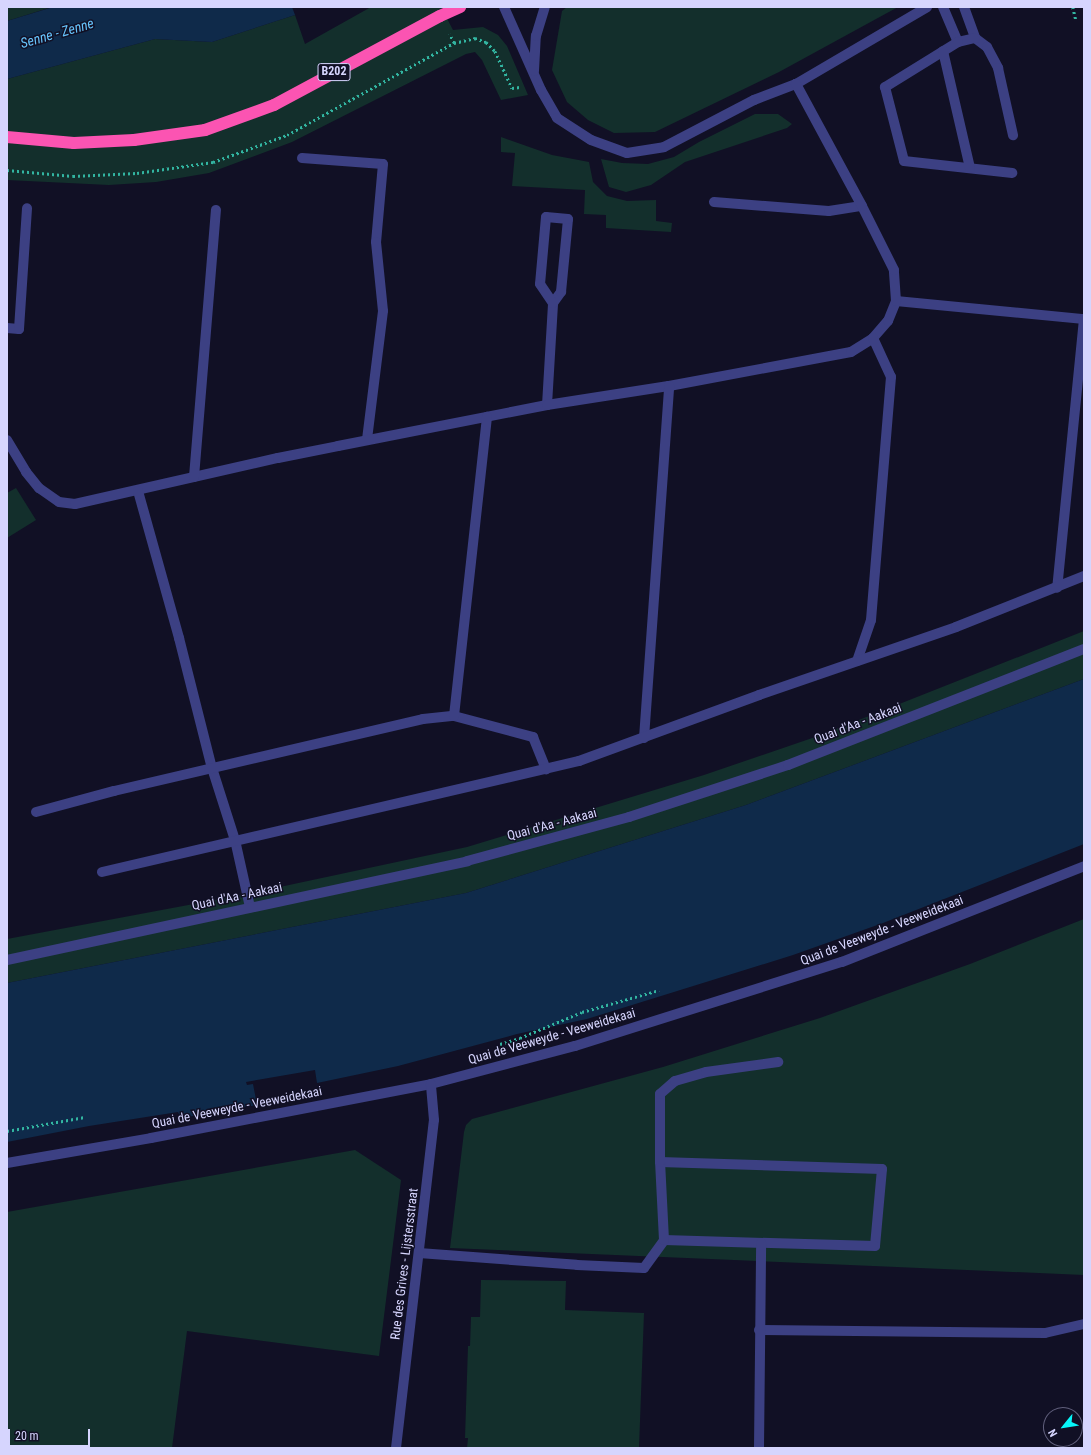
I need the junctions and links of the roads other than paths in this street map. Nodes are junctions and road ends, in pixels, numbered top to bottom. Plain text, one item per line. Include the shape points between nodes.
1 (460, 7) edge
2 (504, 7) edge
3 (545, 7) edge
4 (927, 7) edge
5 (943, 7) edge
6 (964, 7) edge
7 (441, 11) edge
8 (975, 38) junction
9 (958, 42) junction
10 (943, 51) junction
11 (534, 73) junction
12 (796, 84) junction
13 (1013, 134) dead end
14 (7, 137) edge
15 (302, 158) dead end
16 (970, 168) junction
17 (1012, 172) dead end
18 (714, 202) dead end
19 (862, 206) junction
20 (27, 208) dead end
21 (216, 210) dead end
22 (896, 301) junction
23 (552, 303) junction
24 (1084, 314) edge
25 (1084, 319) edge
26 (7, 328) edge
27 (873, 338) junction
28 (669, 386) junction
29 (547, 405) junction
30 (487, 417) junction
31 (367, 440) junction
32 (8, 443) edge
33 (194, 476) junction
34 (138, 491) junction
35 (1084, 576) edge
36 (1057, 588) junction
37 (1084, 649) edge
38 (858, 662) junction
39 (454, 716) junction
40 (644, 738) junction
41 (212, 768) junction
42 (546, 769) junction
43 (36, 812) dead end
44 (235, 840) junction
45 (1084, 866) edge
46 (102, 872) dead end
47 (250, 907) junction
48 (7, 960) edge
49 (778, 1062) dead end
50 (430, 1084) junction
51 (660, 1162) junction
52 (7, 1163) edge
53 (664, 1240) junction
54 (761, 1243) junction
55 (419, 1253) junction
56 (1084, 1324) edge
57 (760, 1330) junction
58 (396, 1448) edge
59 (759, 1448) edge

1 - 7 highway, B202
2 - 11 street
3 - 11 street via 536,36
4 - 12 street
5 - 9 street
6 - 8 street
7 - 14 highway, B202 via 274,105 205,130 134,140 74,143
8 - 9 street
8 - 13 street via 987,47 998,68
9 - 10 street
10 - 16 street
10 - 16 street via 885,87 904,162
11 - 12 street via 557,118 592,140 627,152 664,147 754,100
12 - 19 street
15 - 31 street via 383,164 376,242 383,312
16 - 17 street
18 - 19 street via 829,211
19 - 22 street via 894,270
20 - 26 street via 19,329
21 - 33 street
22 - 25 street
22 - 27 street via 888,321
23 - 23 street via 561,292 568,219 546,218 540,284
23 - 29 street
24 - 25 street
25 - 36 street
27 - 28 street via 851,352
27 - 38 street via 891,377 871,620
28 - 29 street
28 - 40 street
29 - 30 street
30 - 31 street
30 - 39 street
31 - 33 street
32 - 34 street via 39,488 59,502 75,504
33 - 34 street
34 - 41 street
35 - 36 street
36 - 38 street via 956,628
37 - 47 street, Quai d'Aa - Aakaai via 788,765 629,817 467,860
38 - 40 street
39 - 41 street via 423,719
39 - 42 street via 533,737
40 - 42 street via 580,761
41 - 43 street
41 - 44 street
42 - 44 street
44 - 46 street
44 - 47 street
45 - 50 street, Quai de Veeweyde - Veeweidekaai via 842,962 574,1046
47 - 48 street, Quai d'Aa - Aakaai
49 - 51 street via 706,1072 675,1081 660,1094
50 - 52 street, Quai de Veeweyde - Veeweidekaai
50 - 55 street, Rue des Grives - Lijstersstraat via 434,1120
51 - 53 street
51 - 54 street via 882,1169 875,1246
53 - 54 street
53 - 55 street via 644,1268
54 - 57 street
55 - 58 street, Rue des Grives - Lijstersstraat
56 - 57 street via 1045,1333
57 - 59 street

